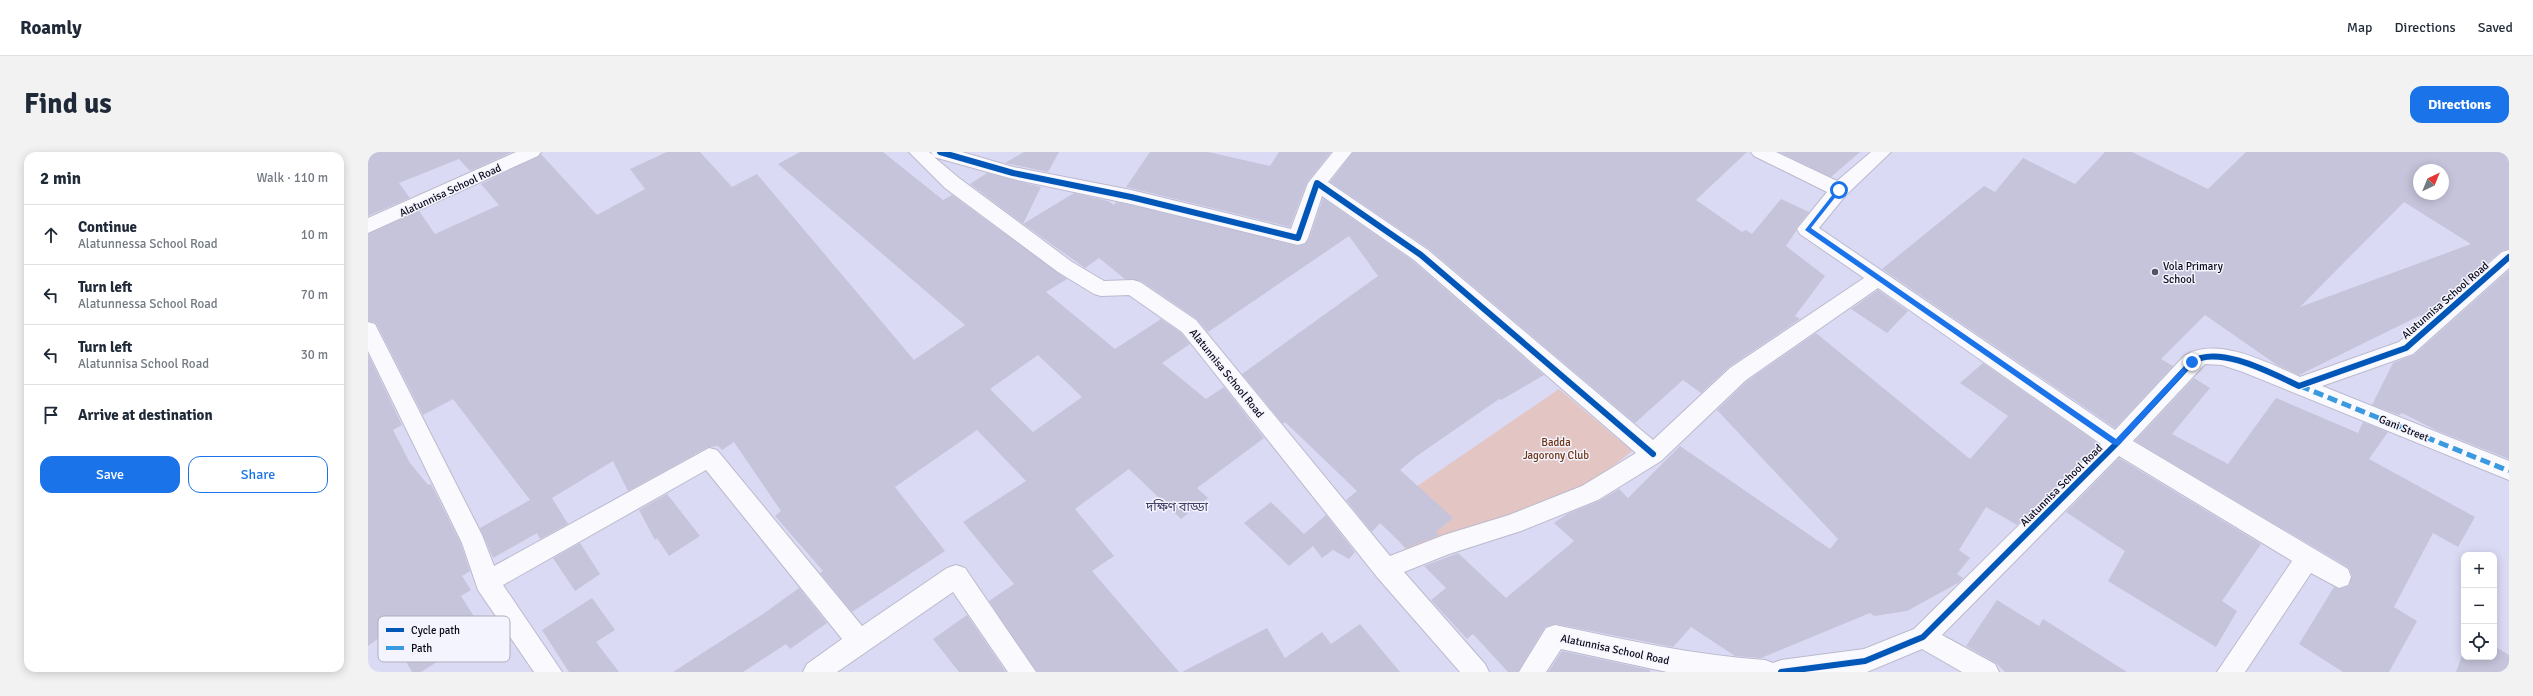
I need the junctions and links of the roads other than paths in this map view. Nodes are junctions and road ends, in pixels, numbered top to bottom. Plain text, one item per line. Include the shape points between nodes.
1 (532, 152) edge
2 (918, 152) edge
3 (940, 152) edge
4 (1343, 152) edge
5 (1760, 152) edge
6 (1882, 152) edge
7 (1317, 183) junction
8 (1839, 190) junction
9 (368, 226) edge
10 (2509, 257) edge
11 (1879, 278) junction
12 (368, 330) edge
13 (2299, 386) junction
14 (2117, 443) junction
15 (1654, 454) junction
16 (2509, 471) edge
17 (2308, 558) junction
18 (1386, 569) junction
19 (2339, 577) dead end
20 (487, 582) junction
21 (1923, 637) junction
22 (860, 642) junction
23 (549, 672) edge
24 (816, 672) edge
25 (1023, 672) edge
26 (1476, 672) edge
27 (1532, 672) edge
28 (1765, 672) edge
29 (1781, 672) edge
30 (1986, 672) edge
31 (2230, 672) edge

1 - 9 street, Alatunnisa School Road
2 - 18 street, Alatunnisa School Road via 963,191 1065,267 1101,289 1133,287 1189,326
3 - 7 street via 1013,173 1131,197 1298,238
4 - 7 street
5 - 8 street
6 - 8 street
7 - 15 street via 1421,255
8 - 11 street via 1808,229
10 - 13 street, Alatunnisa School Road via 2406,348
11 - 14 street
11 - 15 street via 1738,374
12 - 20 street via 474,542
13 - 14 street, Alatunnisa School Road via 2269,371 2220,357 2203,355 2192,362
13 - 16 street, Gani Street
14 - 17 street
14 - 21 street, Alatunnisa School Road
15 - 18 street via 1590,493 1513,524 1444,545
17 - 19 street
17 - 31 street
18 - 26 street, Alatunnisa School Road
20 - 22 street via 710,457
20 - 23 street
21 - 29 street, Alatunnisa School Road via 1865,661
21 - 30 street
22 - 24 street
22 - 25 street via 956,576
27 - 28 street, Alatunnisa School Road via 1555,636 1631,654 1730,670

